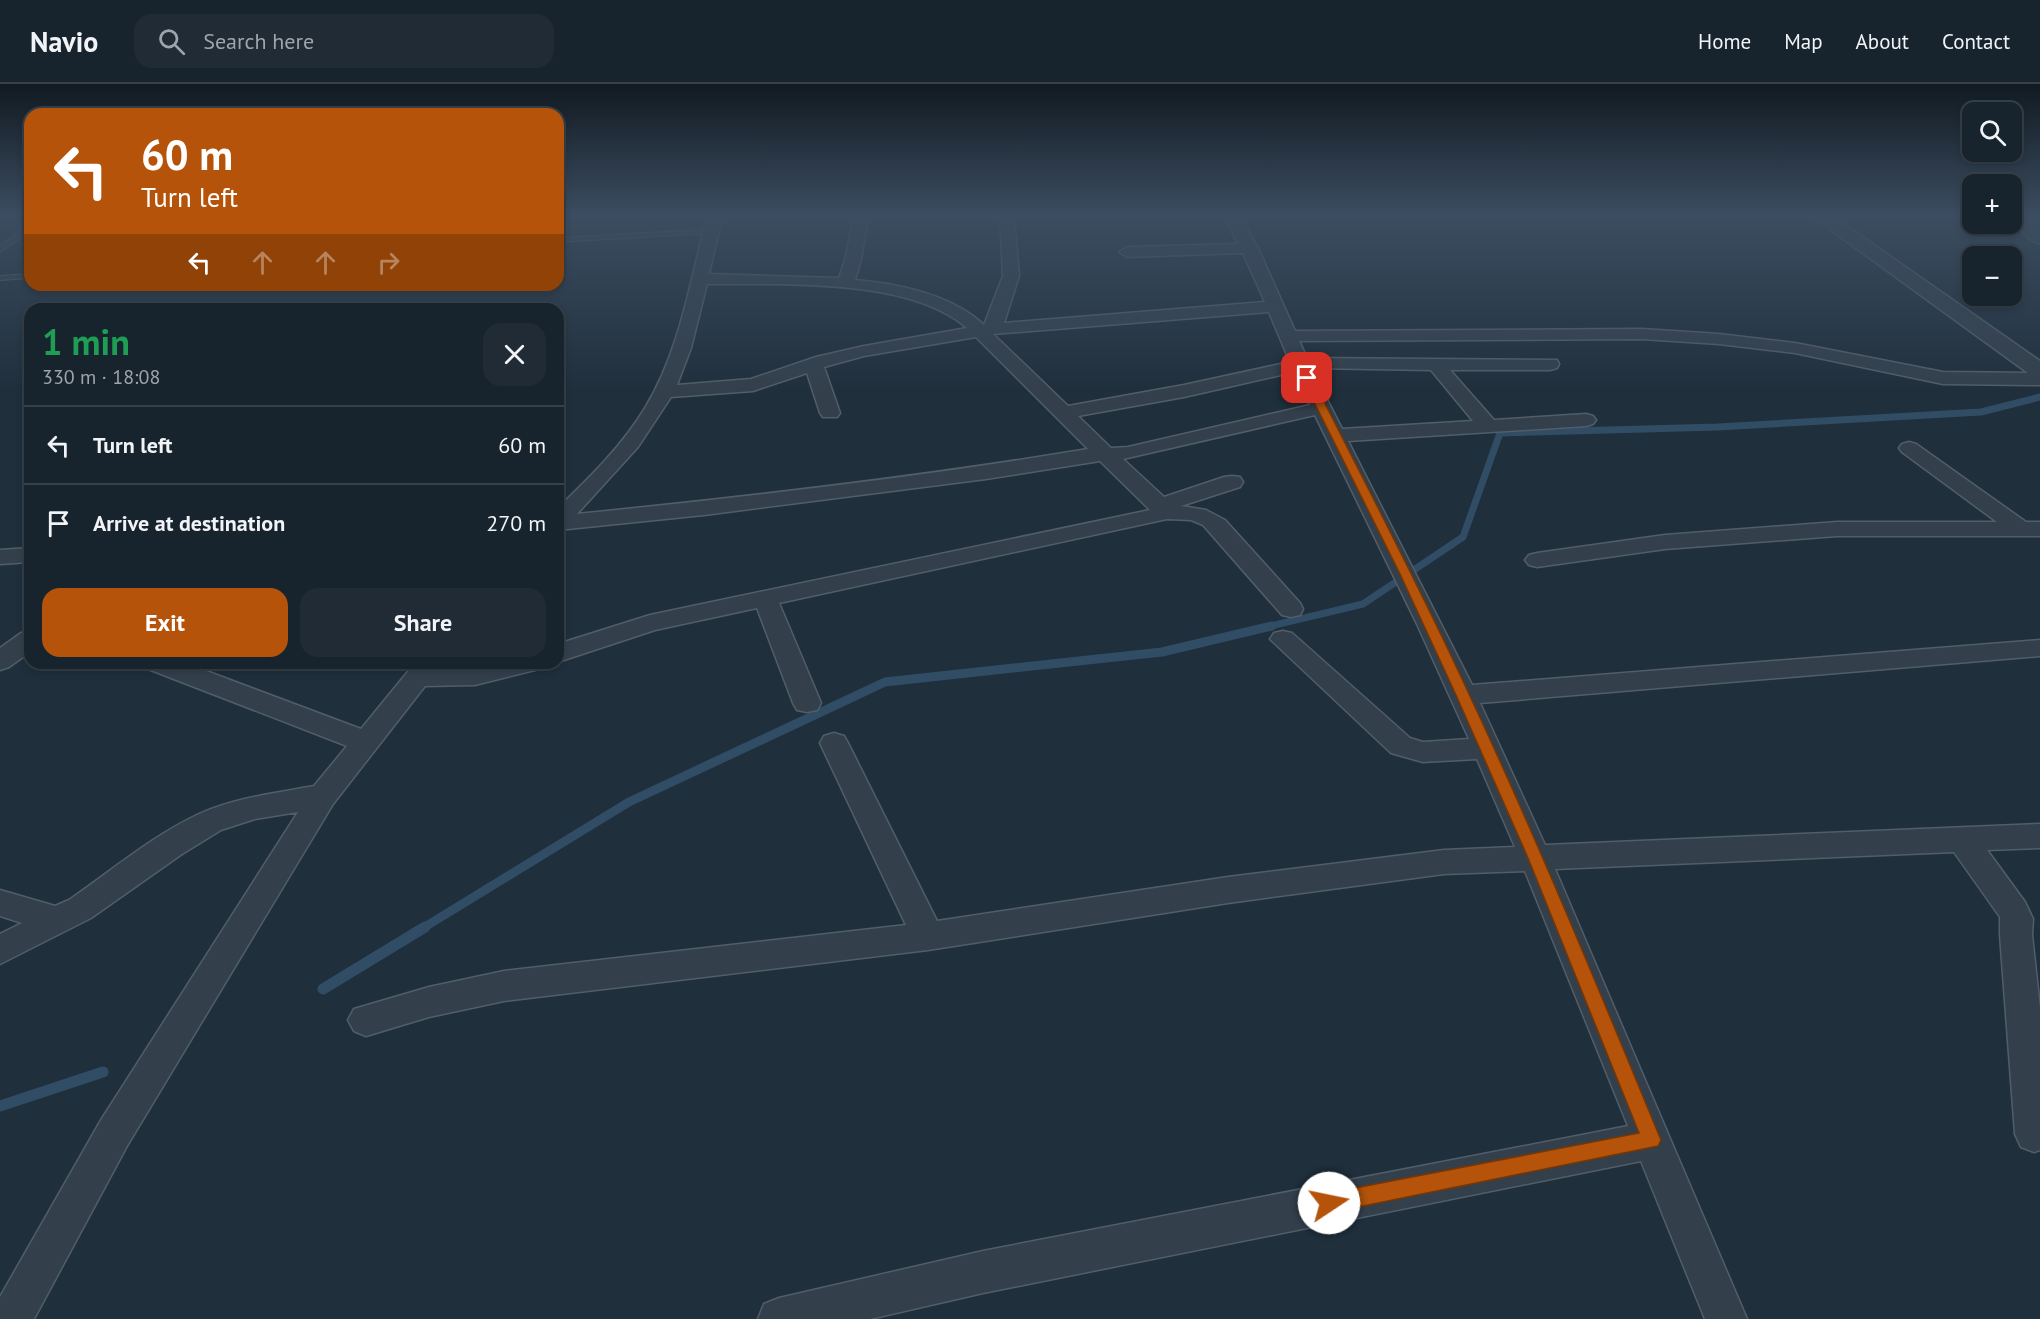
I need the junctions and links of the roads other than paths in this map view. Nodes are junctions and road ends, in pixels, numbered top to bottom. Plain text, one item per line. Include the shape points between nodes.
1 (701, 275) edge
2 (848, 275) edge
3 (1011, 275) edge
4 (1261, 275) edge
5 (1904, 275) edge
6 (24, 276) edge
7 (0, 278) edge
8 (700, 279) junction
9 (845, 284) junction
10 (1274, 306) junction
11 (985, 330) junction
12 (1289, 336) junction
13 (1300, 363) junction
14 (1550, 364) dead end
15 (814, 365) junction
16 (1436, 365) junction
17 (2040, 370) edge
18 (2040, 379) edge
19 (665, 392) junction
20 (1321, 408) junction
21 (830, 413) dead end
22 (1064, 413) junction
23 (1586, 420) dead end
24 (1488, 425) junction
25 (1335, 436) junction
26 (1909, 448) dead end
27 (1104, 454) junction
28 (1232, 482) dead end
29 (568, 503) edge
30 (1161, 508) junction
31 (564, 521) edge
32 (2031, 529) edge
33 (24, 555) edge
34 (0, 557) edge
35 (1537, 560) dead end
36 (765, 598) junction
37 (1291, 609) dead end
38 (1283, 639) dead end
39 (24, 644) edge
40 (2040, 648) edge
41 (564, 651) edge
42 (0, 661) edge
43 (202, 669) edge
44 (505, 669) edge
45 (422, 670) edge
46 (217, 671) edge
47 (1463, 695) junction
48 (807, 703) dead end
49 (365, 741) junction
50 (834, 743) dead end
51 (1486, 748) junction
52 (323, 796) junction
53 (2040, 836) edge
54 (1962, 839) junction
55 (1535, 858) junction
56 (0, 903) edge
57 (58, 921) junction
58 (928, 936) junction
59 (0, 950) edge
60 (366, 1020) dead end
61 (2034, 1134) dead end
62 (1651, 1140) junction
63 (11, 1319) edge
64 (780, 1319) edge
65 (1726, 1319) edge

1 - 8 street
2 - 9 street
3 - 11 street
4 - 10 street
5 - 17 street
6 - 7 lane
8 - 9 street
8 - 19 street
9 - 11 street via 937,303
10 - 11 street
10 - 12 street
11 - 15 street via 882,347
11 - 22 street
12 - 13 street
12 - 18 street via 1665,335 1795,348 1943,378
13 - 16 street
13 - 20 street
13 - 22 street via 1239,380
14 - 16 street
15 - 19 street via 753,385
15 - 21 street
16 - 24 street
19 - 29 street via 632,441
20 - 25 street
20 - 27 street via 1128,453
22 - 27 street
23 - 24 street
24 - 25 street
25 - 47 street
26 - 32 street
27 - 30 street
27 - 31 street via 704,508
28 - 30 street
30 - 36 street via 1157,516
30 - 37 street via 1207,516
32 - 35 street via 1837,529 1665,542
33 - 34 street
36 - 41 street via 650,623
36 - 48 street
38 - 51 street via 1401,746 1423,752
39 - 42 street
40 - 47 street
43 - 46 street
44 - 45 street via 475,676
45 - 49 street
46 - 49 street via 314,725
47 - 51 street
49 - 52 street
50 - 58 street
51 - 55 street
52 - 57 street via 255,808 210,822
52 - 63 street via 114,1133
53 - 54 street
54 - 55 street
54 - 61 street via 2017,919
55 - 58 street via 1444,862 1240,888
55 - 62 street
56 - 57 street
57 - 59 street
58 - 60 street via 504,986
62 - 64 street via 983,1272
62 - 65 street

